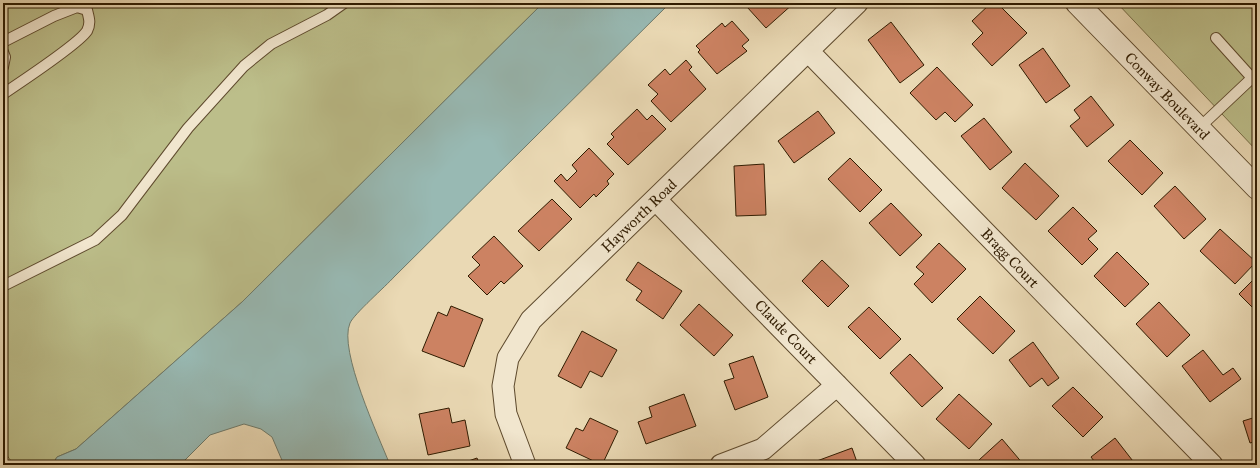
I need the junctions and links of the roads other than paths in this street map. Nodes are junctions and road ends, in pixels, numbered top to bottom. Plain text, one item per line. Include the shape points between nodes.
1 (344, 3) edge
2 (857, 3) edge
3 (1077, 3) edge
4 (1216, 38) dead end
5 (3, 42) edge
6 (808, 51) junction
7 (3, 52) edge
8 (3, 67) edge
9 (3, 94) edge
10 (1198, 128) junction
11 (1257, 188) edge
12 (656, 200) junction
13 (3, 286) edge
14 (837, 385) junction
15 (525, 465) edge
16 (721, 465) edge
17 (915, 465) edge
18 (1212, 465) edge

1 - 13 lane via 328,15 271,44 244,66 188,128 122,215 95,240
2 - 6 street, Hayworth Road
3 - 10 street, Conway Boulevard
4 - 10 lane via 1252,78
5 - 9 lane via 77,7 87,10 90,22 86,31 65,50
6 - 12 street, Hayworth Road
6 - 18 street, Bragg Court
7 - 8 lane
10 - 11 street, Conway Boulevard
12 - 14 street, Claude Court
12 - 15 street, Hayworth Road via 532,320 508,358 503,386 506,414
14 - 16 street via 763,449
14 - 17 street, Claude Court

